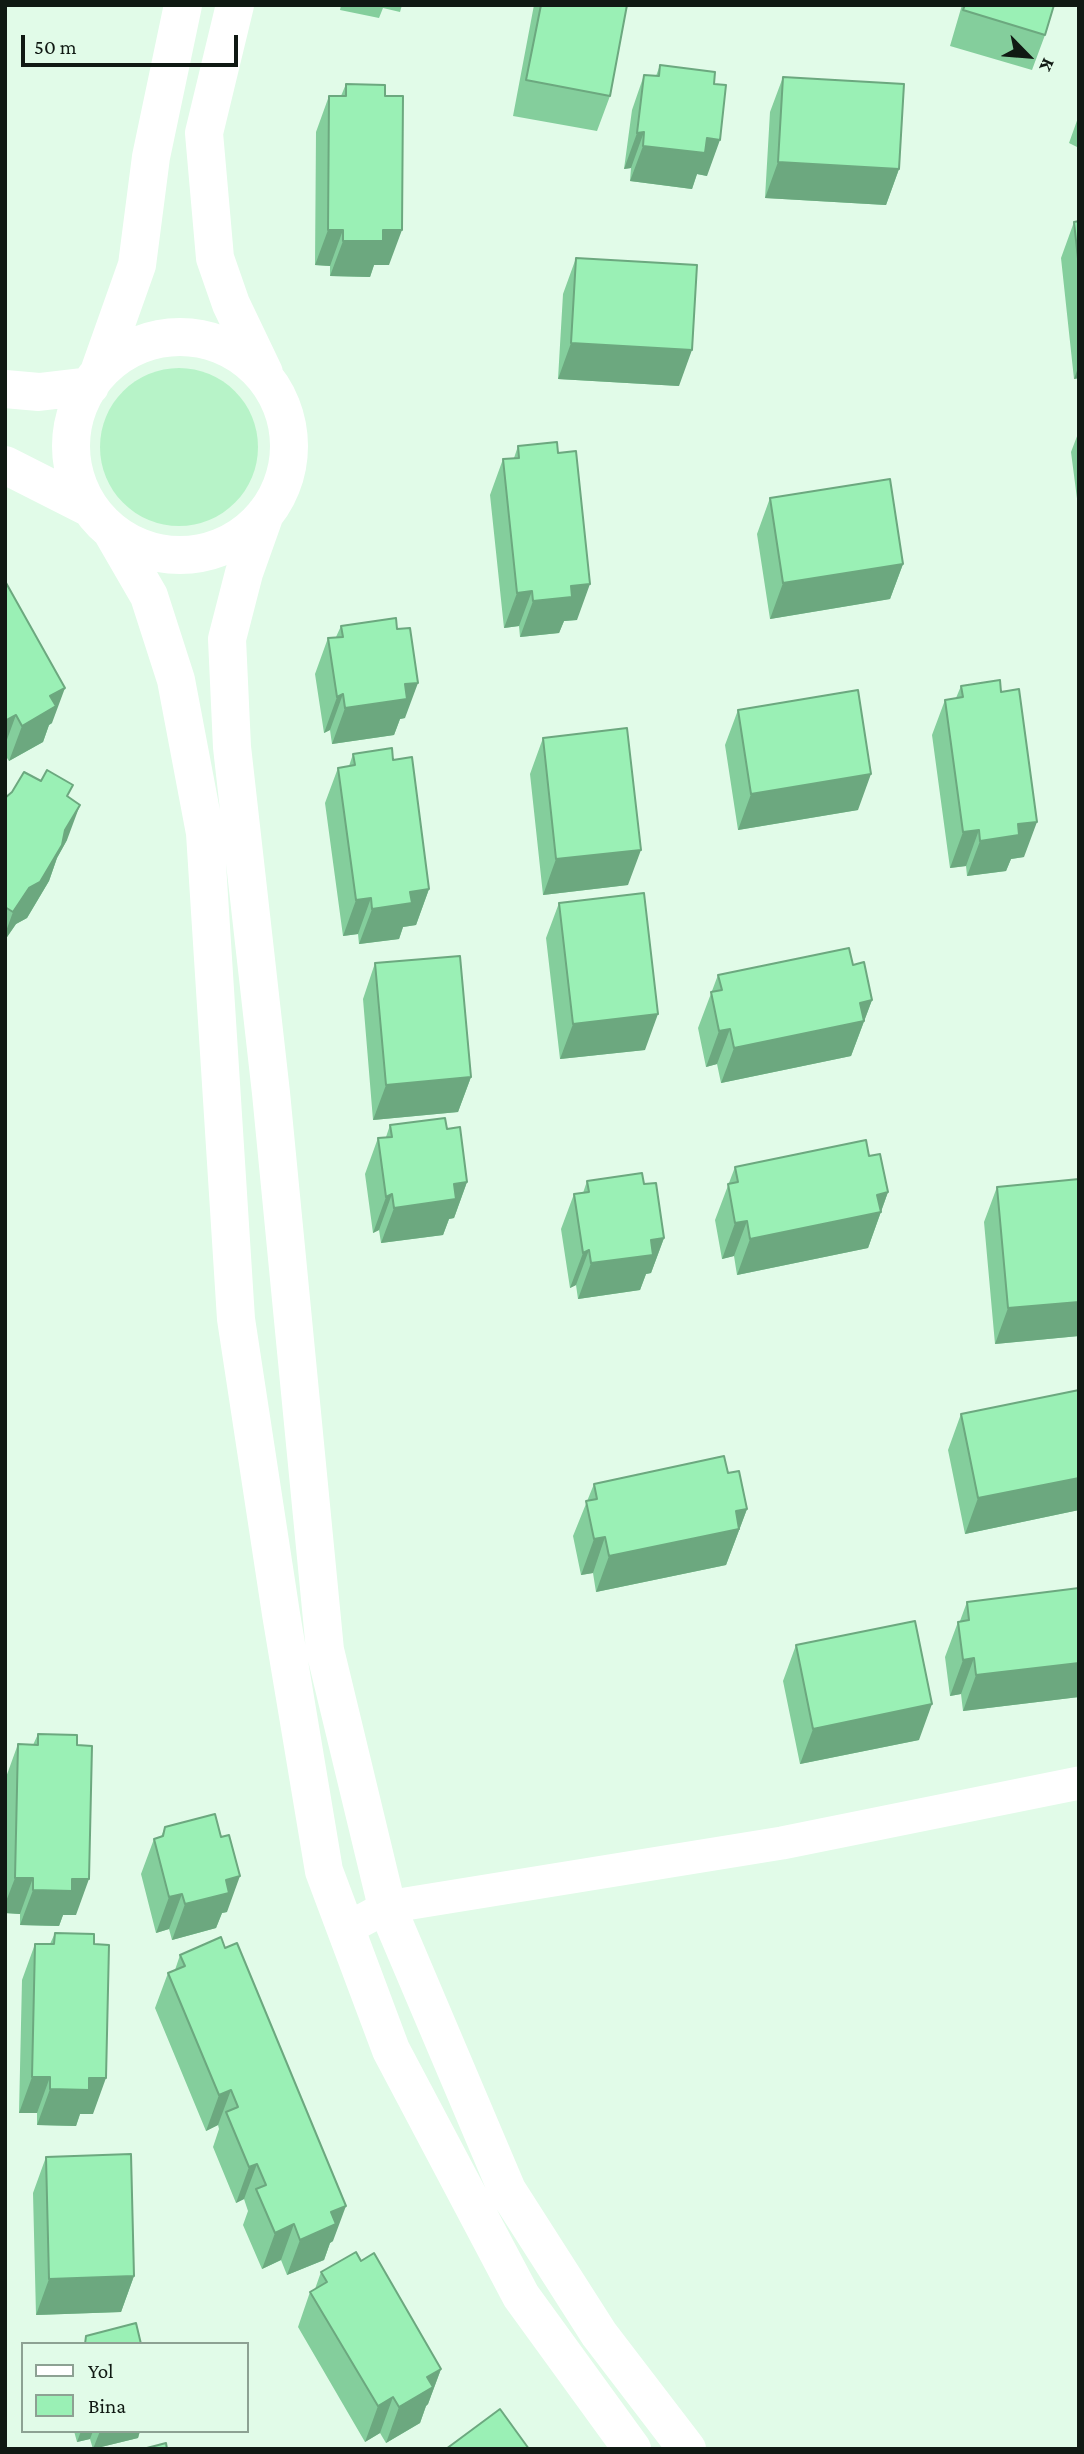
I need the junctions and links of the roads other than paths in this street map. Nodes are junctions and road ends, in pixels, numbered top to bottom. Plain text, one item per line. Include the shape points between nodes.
1 (183, 5) edge
2 (234, 5) edge
3 (267, 378) junction
4 (94, 379) junction
5 (5, 389) edge
6 (5, 465) edge
7 (265, 514) junction
8 (100, 519) junction
9 (1079, 1783) edge
10 (387, 1907) junction
11 (346, 1929) junction
12 (632, 2449) edge
13 (687, 2449) edge

1 - 4 street via 151,157 137,265
2 - 3 street via 204,133 215,258 231,304
3 - 4 street via 239,353 203,338 165,337 129,349
3 - 7 street via 284,412 289,450 283,484
4 - 5 street via 39,392
4 - 8 street via 78,404 70,441 74,475
6 - 8 street
7 - 8 street via 240,537 209,551 175,555 141,549
7 - 10 street via 227,639 232,747 325,1650
8 - 11 street via 149,596 176,680 205,833 236,1319 324,1871
9 - 10 street via 782,1843
10 - 11 street
10 - 13 street via 507,2190 599,2334
11 - 12 street via 391,2050 521,2296

